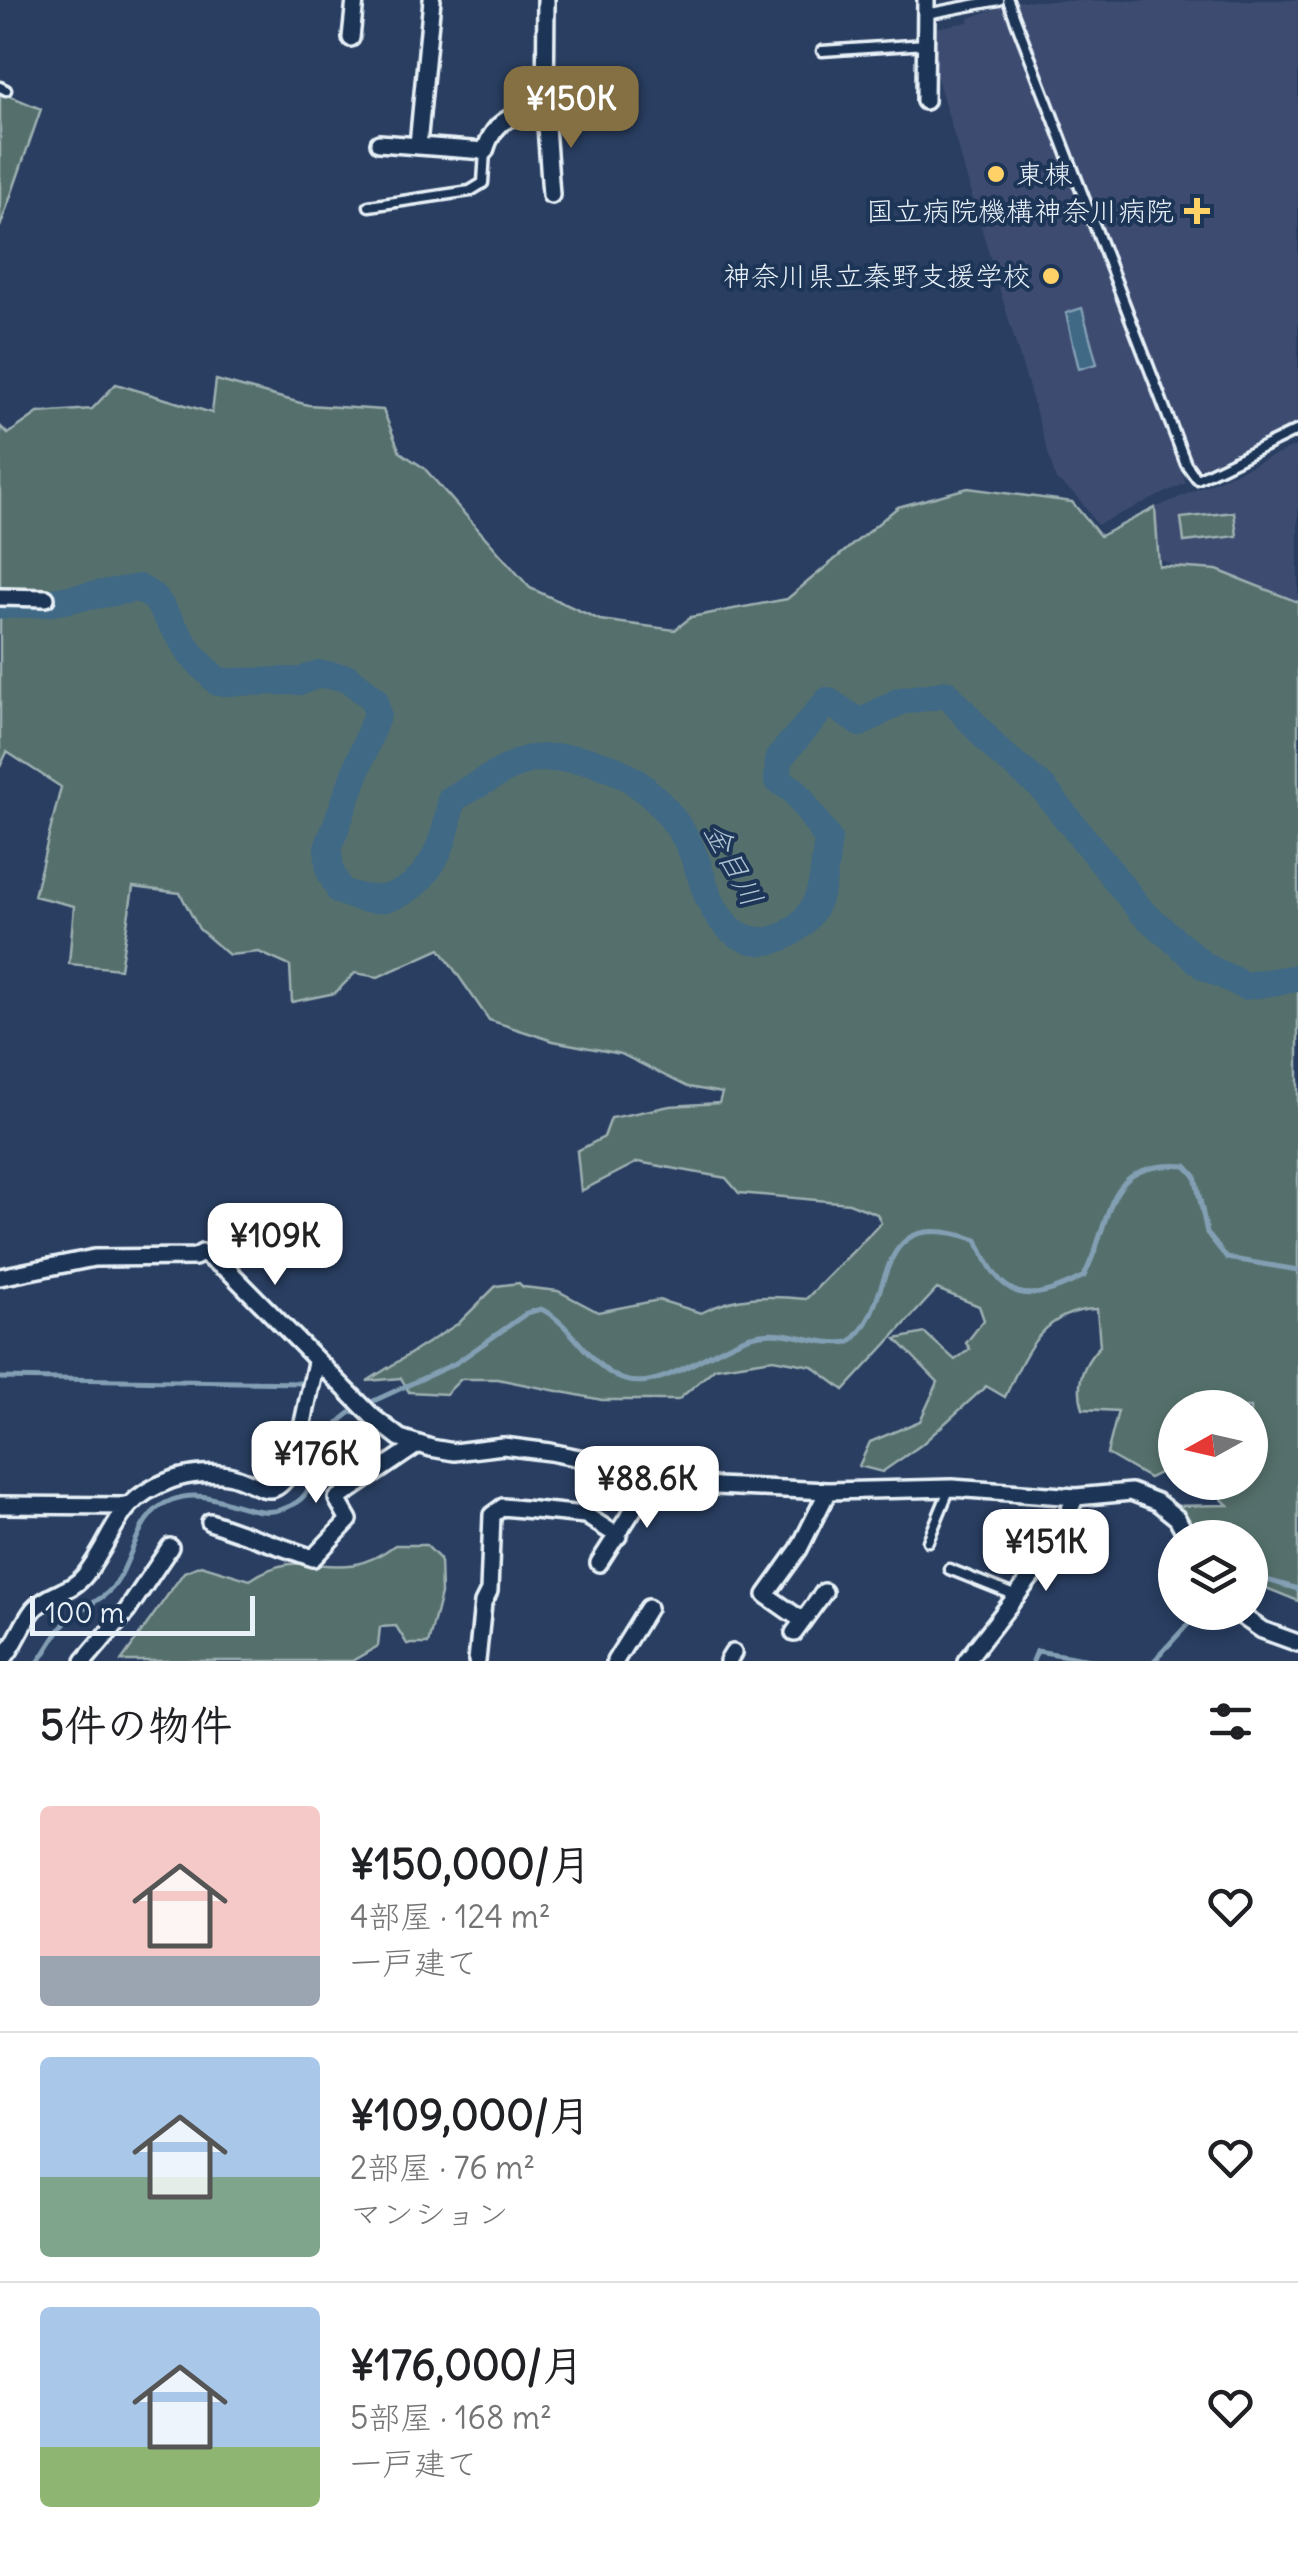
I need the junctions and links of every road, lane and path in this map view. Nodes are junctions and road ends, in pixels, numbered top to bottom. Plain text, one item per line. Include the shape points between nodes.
1 (355, 0) edge
2 (432, 0) edge
3 (546, 0) edge
4 (999, 0) edge
5 (1008, 0) edge
6 (926, 7) edge
7 (351, 38) dead end
8 (926, 44) junction
9 (822, 52) dead end
10 (926, 101) dead end
11 (545, 112) junction
12 (378, 143) dead end
13 (418, 146) junction
14 (485, 150) junction
15 (551, 194) dead end
16 (369, 206) dead end
17 (1298, 430) edge
18 (0, 598) edge
19 (46, 598) dead end
20 (0, 1277) edge
21 (316, 1362) junction
22 (417, 1444) junction
23 (656, 1474) junction
24 (949, 1488) junction
25 (828, 1491) junction
26 (1076, 1497) junction
27 (0, 1505) edge
28 (124, 1506) junction
29 (1177, 1520) edge
30 (210, 1522) dead end
31 (618, 1536) junction
32 (928, 1541) dead end
33 (170, 1546) dead end
34 (599, 1563) dead end
35 (949, 1570) dead end
36 (824, 1592) dead end
37 (1016, 1596) junction
38 (648, 1608) dead end
39 (1262, 1630) edge
40 (1298, 1643) edge
41 (1, 1661) edge
42 (84, 1661) edge
43 (477, 1661) edge
44 (615, 1661) edge
45 (966, 1661) edge

1 - 7 street
2 - 13 street
3 - 11 street
4 - 6 lane
5 - 17 lane via 1186,464 1197,480
6 - 8 street
8 - 9 lane
8 - 10 street
11 - 14 street via 522,112 501,122
11 - 15 street
12 - 13 street
13 - 14 street
14 - 16 lane via 483,183 470,191
18 - 19 street
20 - 21 street via 94,1258 202,1253 229,1271
21 - 22 street via 374,1417
21 - 28 street via 286,1480 258,1490 216,1473 175,1478
22 - 23 street via 454,1452 503,1446
22 - 30 street via 338,1500 349,1520 314,1558
23 - 25 street via 716,1486
23 - 31 street
24 - 25 street
24 - 26 street
24 - 32 lane
25 - 36 street via 799,1549 762,1600 799,1627
26 - 29 street via 1131,1492
26 - 37 street via 1045,1559
27 - 28 street
28 - 41 street via 85,1576 32,1611
31 - 34 street
31 - 43 street via 585,1514 503,1506 492,1516 490,1592 483,1602
33 - 42 street
35 - 37 lane
37 - 45 street
38 - 44 street
39 - 40 street

